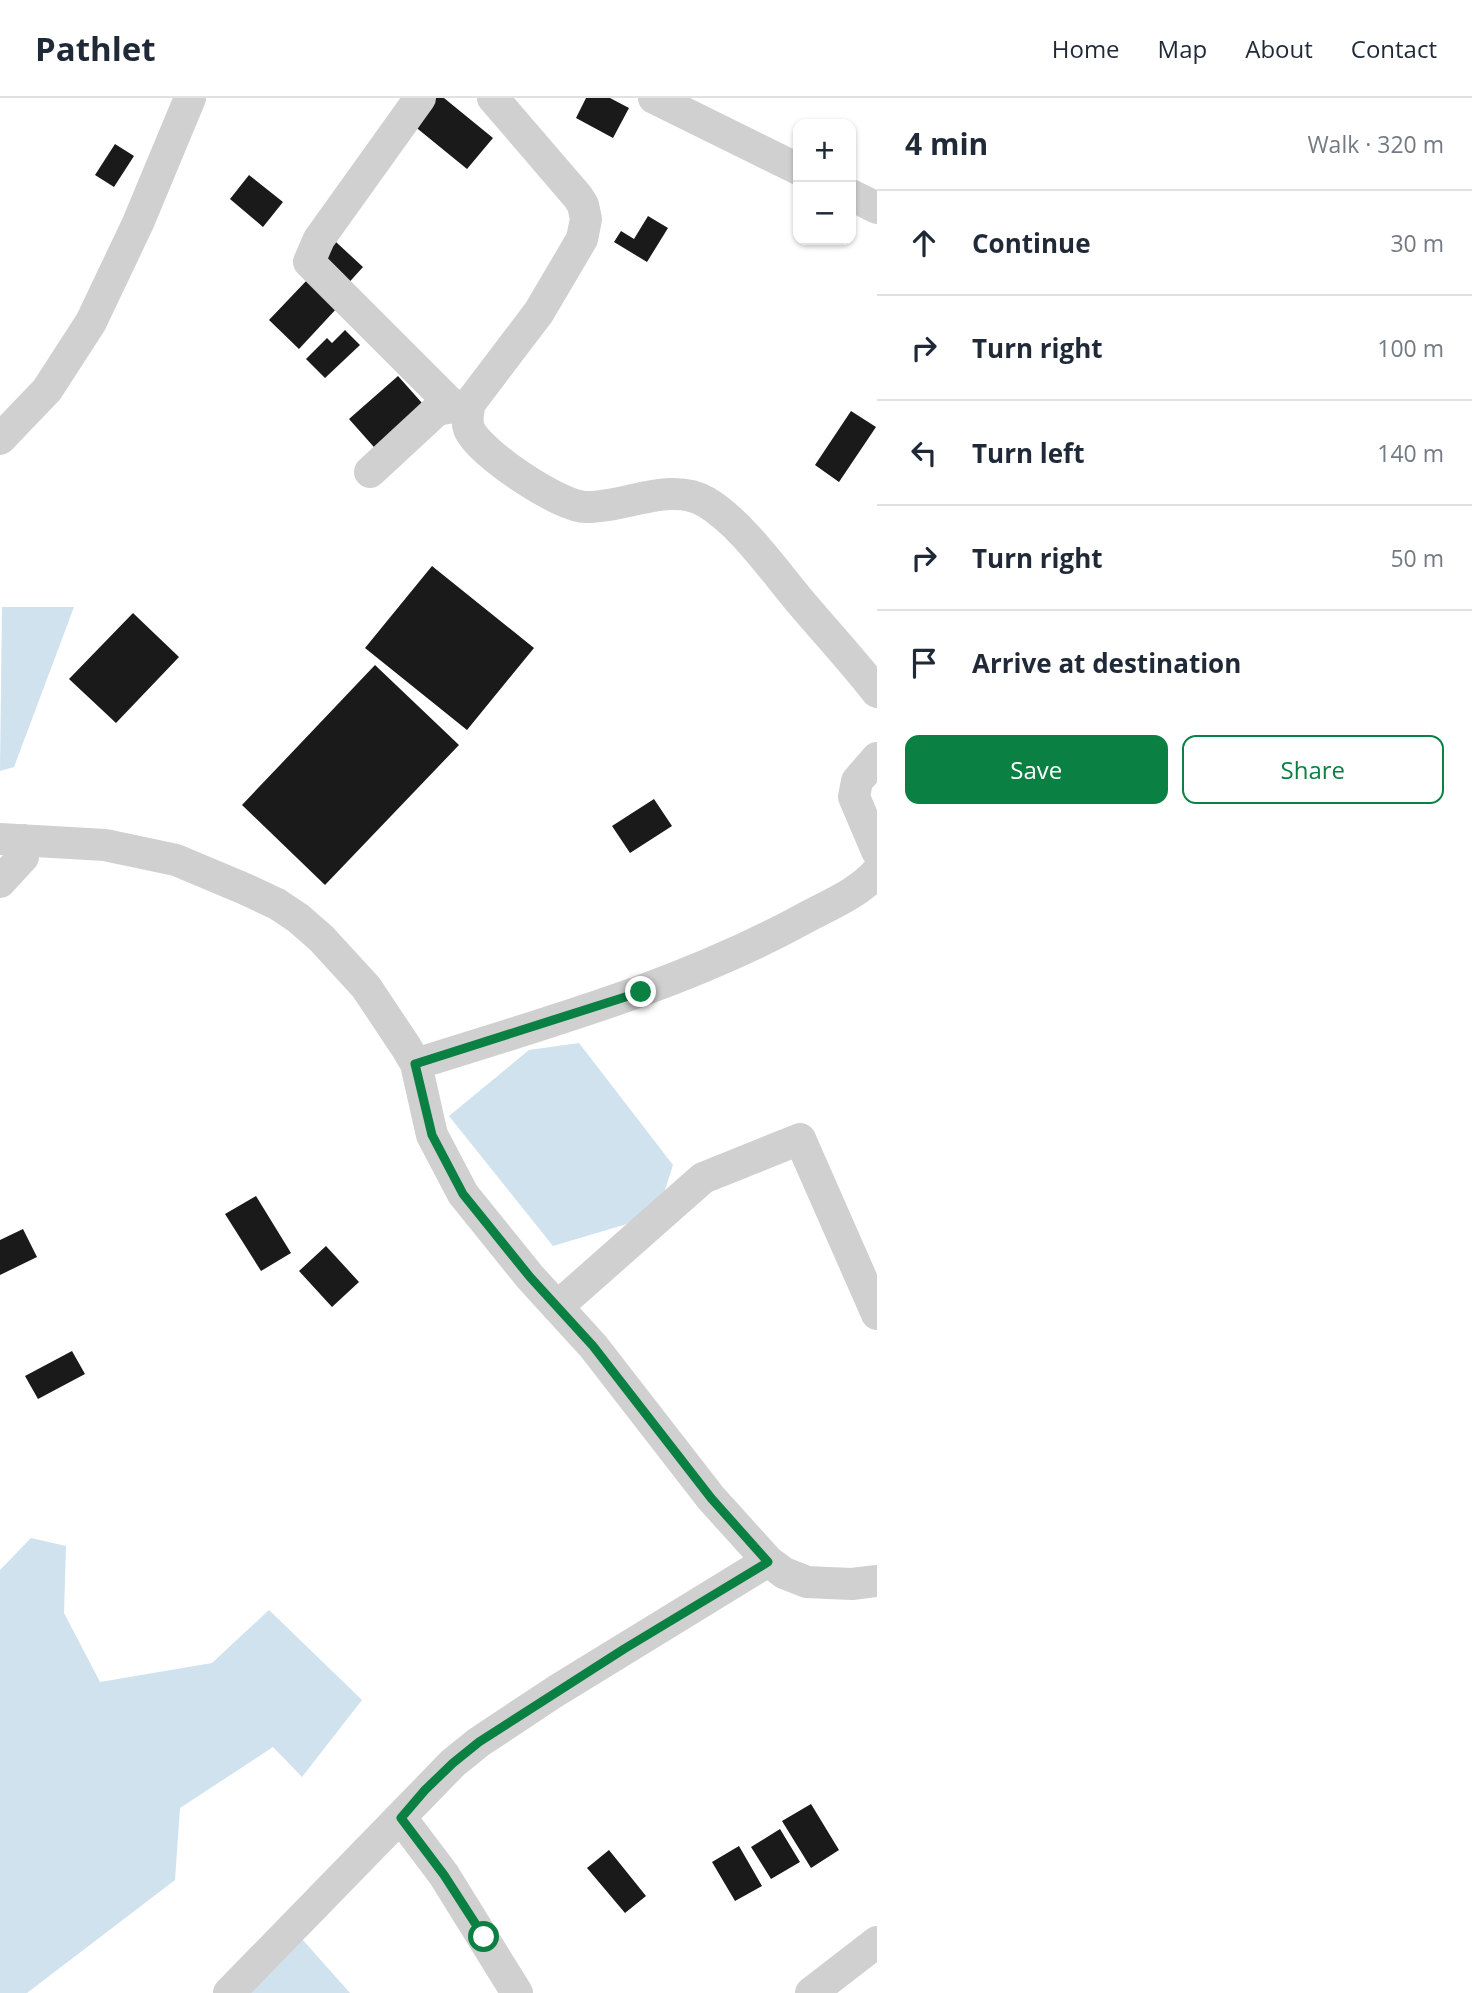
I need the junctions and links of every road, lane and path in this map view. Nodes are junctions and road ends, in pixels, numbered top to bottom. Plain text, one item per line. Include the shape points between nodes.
1 (190, 98) edge
2 (420, 98) edge
3 (493, 98) edge
4 (654, 98) edge
5 (793, 167) edge
6 (856, 198) edge
7 (877, 208) edge
8 (400, 369) dead end
9 (454, 406) junction
10 (0, 439) edge
11 (370, 472) dead end
12 (877, 692) edge
13 (877, 758) edge
14 (12, 839) edge
15 (877, 851) edge
16 (877, 872) edge
17 (0, 882) edge
18 (415, 1064) junction
19 (557, 1307) junction
20 (877, 1314) edge
21 (768, 1562) junction
22 (877, 1581) edge
23 (401, 1818) junction
24 (877, 1942) edge
25 (229, 1993) edge
26 (517, 1993) edge
27 (811, 1993) edge

1 - 10 street via 91,322 47,390
2 - 9 street via 319,239 309,262
3 - 9 street via 578,197 585,212 585,229 539,312
4 - 5 street
6 - 7 street
8 - 9 street
9 - 11 street
9 - 12 street via 467,418 480,444 538,488 569,503 584,507 664,496 705,501 773,568
13 - 15 street via 857,781 854,797
14 - 17 street via 23,857
14 - 18 street via 144,852 176,860 276,904 321,938 366,987
16 - 18 street via 846,896 726,957 617,1000
18 - 19 street via 432,1135 463,1194
19 - 20 street via 703,1178 800,1139
19 - 21 street
21 - 22 street via 807,1581
21 - 23 street via 479,1742 443,1772
23 - 25 street
23 - 26 street via 444,1875
24 - 27 street

